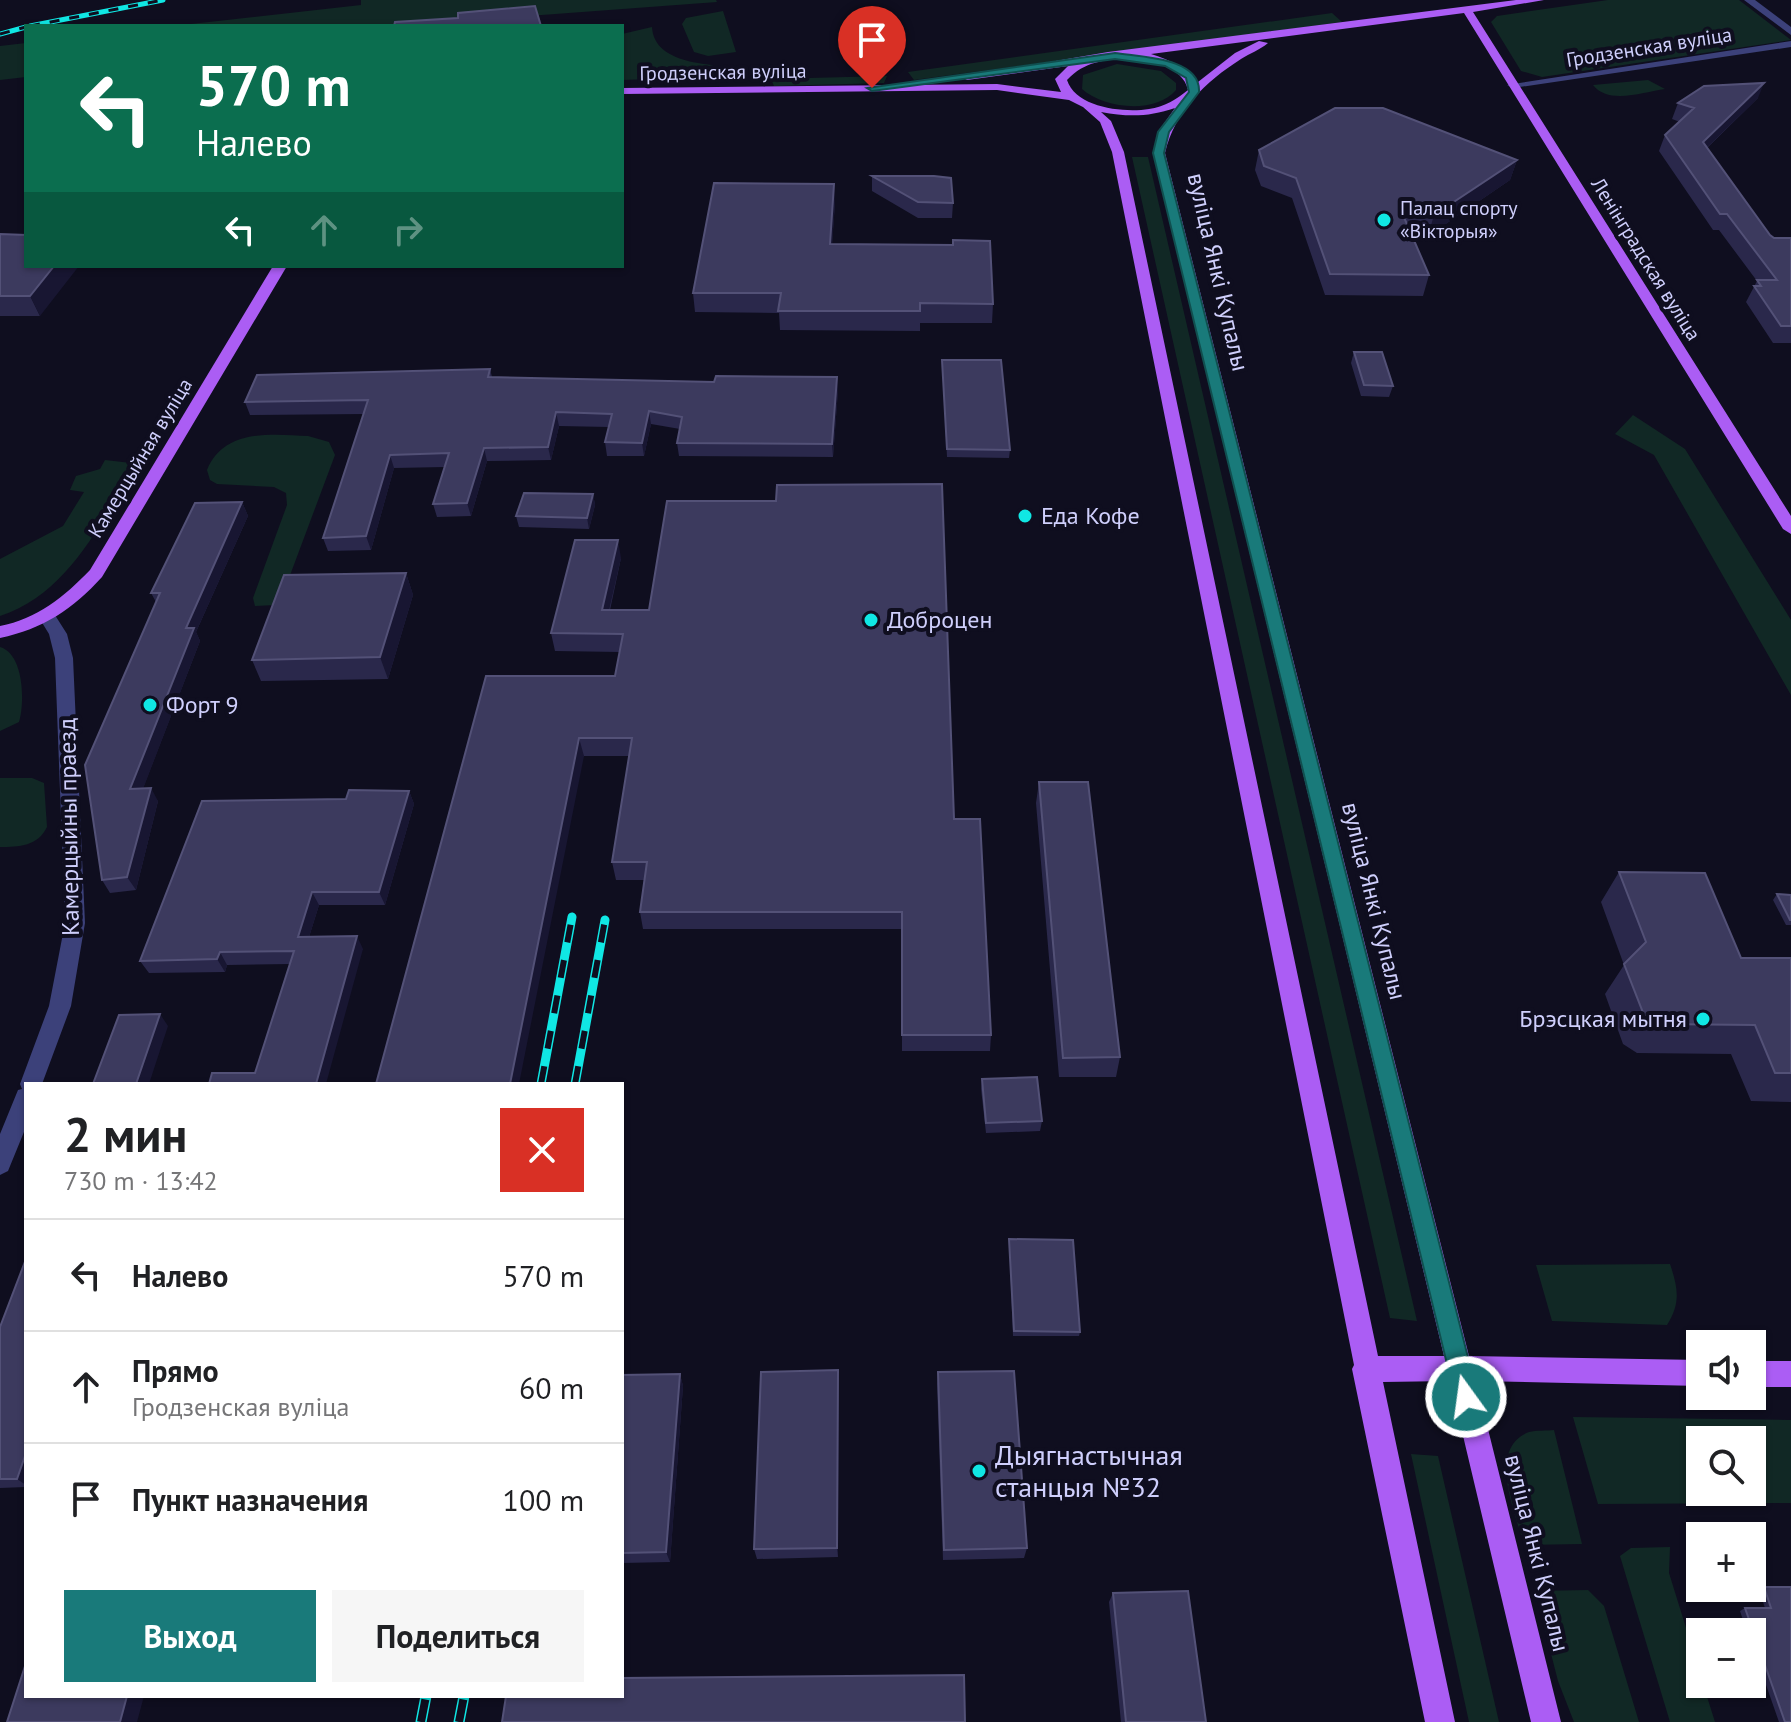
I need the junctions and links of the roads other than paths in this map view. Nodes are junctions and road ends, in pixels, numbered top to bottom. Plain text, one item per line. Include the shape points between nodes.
1 (1539, 0) edge
2 (1749, 0) edge
3 (1467, 10) junction
4 (1791, 32) edge
5 (1288, 35) junction
6 (1791, 44) edge
7 (1115, 56) junction
8 (1095, 59) junction
9 (1513, 85) junction
10 (872, 88) junction
11 (624, 91) edge
12 (1071, 97) junction
13 (1190, 97) junction
14 (1087, 105) junction
15 (279, 268) edge
16 (1791, 529) edge
17 (47, 616) junction
18 (0, 632) edge
19 (32, 1082) edge
20 (24, 1102) edge
21 (0, 1164) edge
22 (1365, 1369) junction
23 (1459, 1369) junction
24 (1686, 1373) edge
25 (1766, 1374) edge
26 (1791, 1374) edge
27 (1440, 1722) edge
28 (1546, 1722) edge

1 - 3 main road
2 - 4 street, Гродзенская вуліца
3 - 5 main road
3 - 9 main road, Ленінградская вуліца
5 - 7 main road
5 - 13 main road via 1245,52
6 - 9 street, Гродзенская вуліца
7 - 8 main road, Гродзенская вуліца
7 - 13 main road via 1151,59 1181,70 1190,77
8 - 10 main road, Гродзенская вуліца
8 - 12 main road via 1066,71 1061,79
9 - 16 main road, Ленінградская вуліца
10 - 11 main road, Гродзенская вуліца
10 - 12 main road, Гродзенская вуліца via 1020,88
12 - 14 main road, Гродзенская вуліца
13 - 14 main road via 1152,112
13 - 23 main road, вуліца Янкі Купалы via 1164,132 1159,153
14 - 22 main road via 1105,121 1118,152
15 - 17 main road, Камерцыйная вуліца via 107,556 81,590
17 - 18 main road, Камерцыйная вуліца
17 - 19 street, Камерцыйны праезд via 64,658 75,923 60,1006
20 - 21 street
22 - 23 main road
22 - 27 main road
23 - 24 main road
23 - 28 main road, вуліца Янкі Купалы
25 - 26 main road

